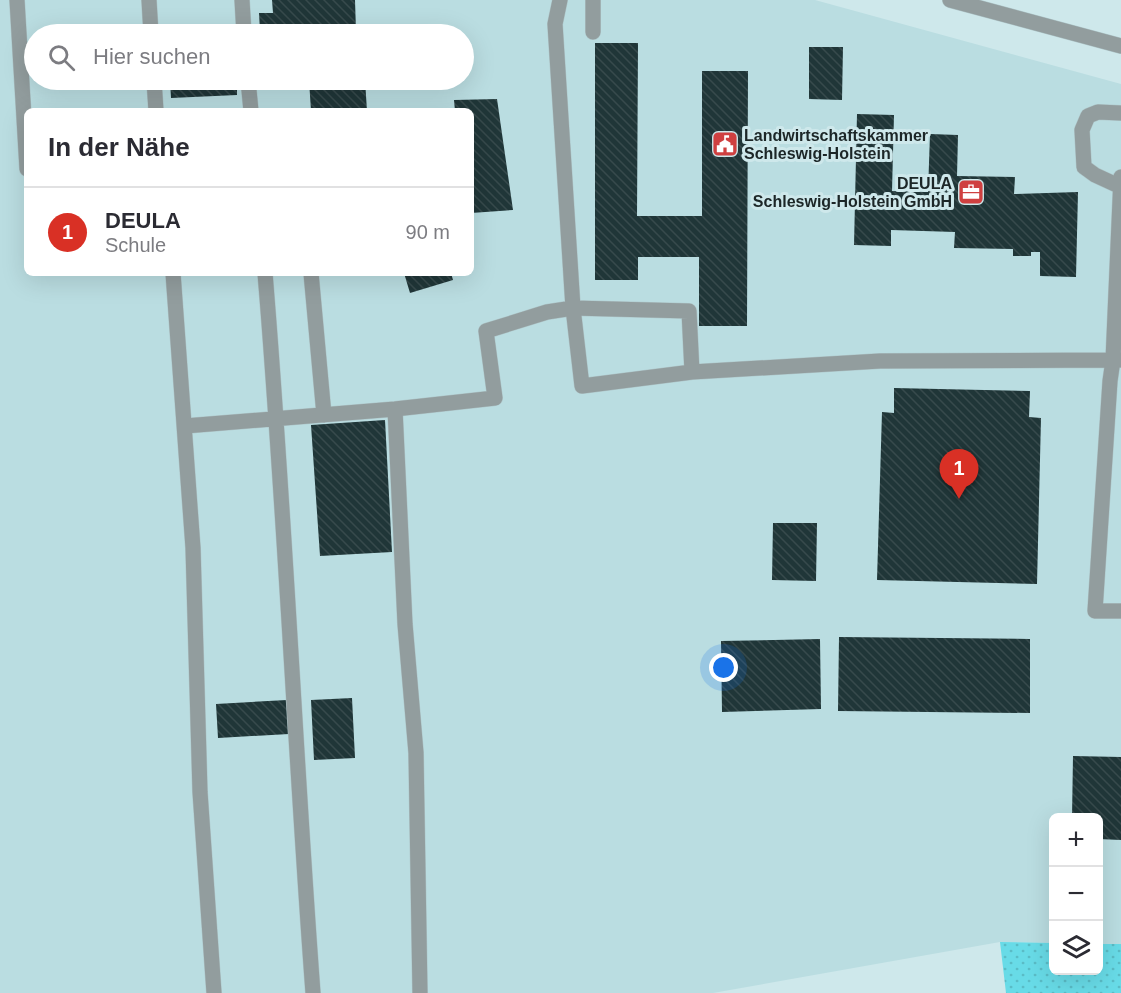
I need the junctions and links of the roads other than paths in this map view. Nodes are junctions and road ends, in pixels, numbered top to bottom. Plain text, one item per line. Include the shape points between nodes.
1 (17, 0) edge
2 (149, 0) edge
3 (242, 0) edge
4 (560, 0) edge
5 (593, 0) edge
6 (950, 0) edge
7 (150, 24) edge
8 (243, 24) edge
9 (593, 32) dead end
10 (1121, 46) edge
11 (155, 90) edge
12 (249, 90) edge
13 (156, 108) edge
14 (251, 108) edge
15 (1121, 113) edge
16 (24, 118) edge
17 (1120, 183) edge
18 (173, 276) edge
19 (265, 276) edge
20 (311, 276) edge
21 (573, 308) junction
22 (1117, 360) edge
23 (692, 372) junction
24 (395, 409) junction
25 (324, 415) junction
26 (277, 419) junction
27 (185, 426) junction
28 (1121, 611) edge
29 (214, 993) edge
30 (313, 993) edge
31 (420, 993) edge

1 - 16 street
2 - 7 street
3 - 8 street
4 - 21 street via 555,24
5 - 9 street
6 - 10 street
11 - 13 street
12 - 14 street
15 - 17 street via 1098,112 1088,116 1082,130 1084,166 1095,175
17 - 22 street
18 - 27 street
19 - 26 street
20 - 25 street
21 - 23 street via 688,311
21 - 23 street via 582,386
21 - 24 street via 486,331 495,398
22 - 23 street via 880,361
22 - 28 street via 1095,611
24 - 25 street
24 - 31 street via 405,624 416,753
25 - 26 street
26 - 27 street
26 - 30 street via 295,757
27 - 29 street via 200,792

